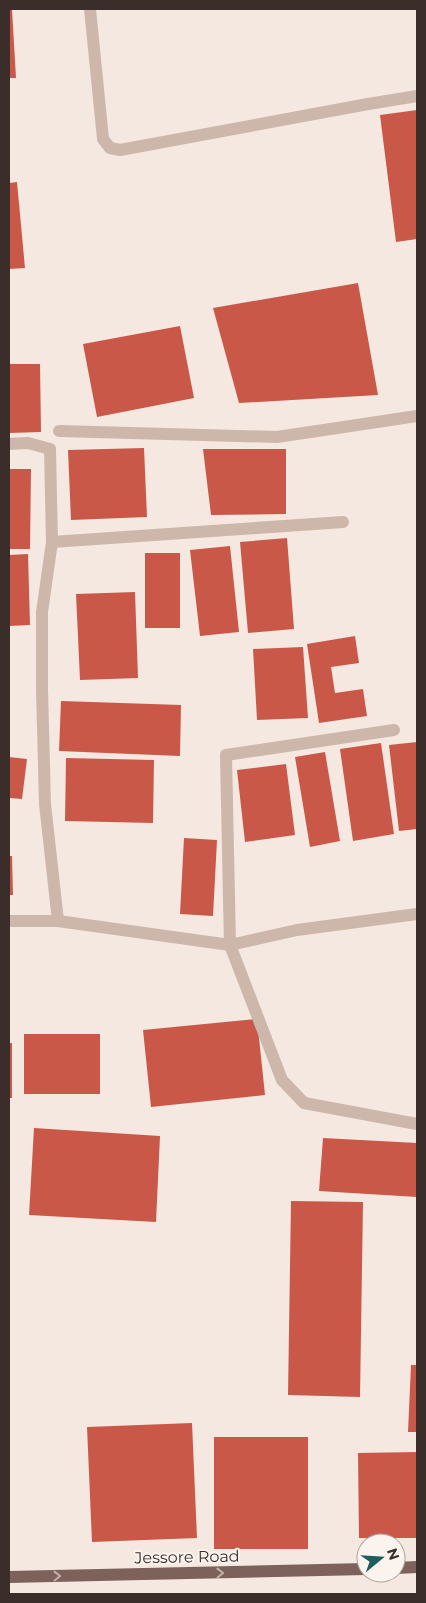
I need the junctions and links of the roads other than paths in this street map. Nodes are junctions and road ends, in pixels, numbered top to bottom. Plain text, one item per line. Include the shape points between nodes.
1 (90, 9) edge
2 (417, 96) edge
3 (417, 416) edge
4 (59, 431) dead end
5 (9, 444) edge
6 (343, 522) dead end
7 (52, 542) junction
8 (394, 730) dead end
9 (417, 914) edge
10 (9, 921) edge
11 (58, 921) junction
12 (230, 945) junction
13 (417, 1124) edge
14 (356, 1569) edge
15 (9, 1576) edge

1 - 2 street via 103,140 110,148 120,150
3 - 4 street via 277,437
5 - 7 street via 28,442 50,449
6 - 7 street
7 - 11 street via 42,612 42,689 45,804
8 - 12 street via 226,755
9 - 12 street via 297,930
10 - 11 street
11 - 12 street
12 - 13 street via 282,1080 304,1103
15 -> 14 main road, Jessore Road

